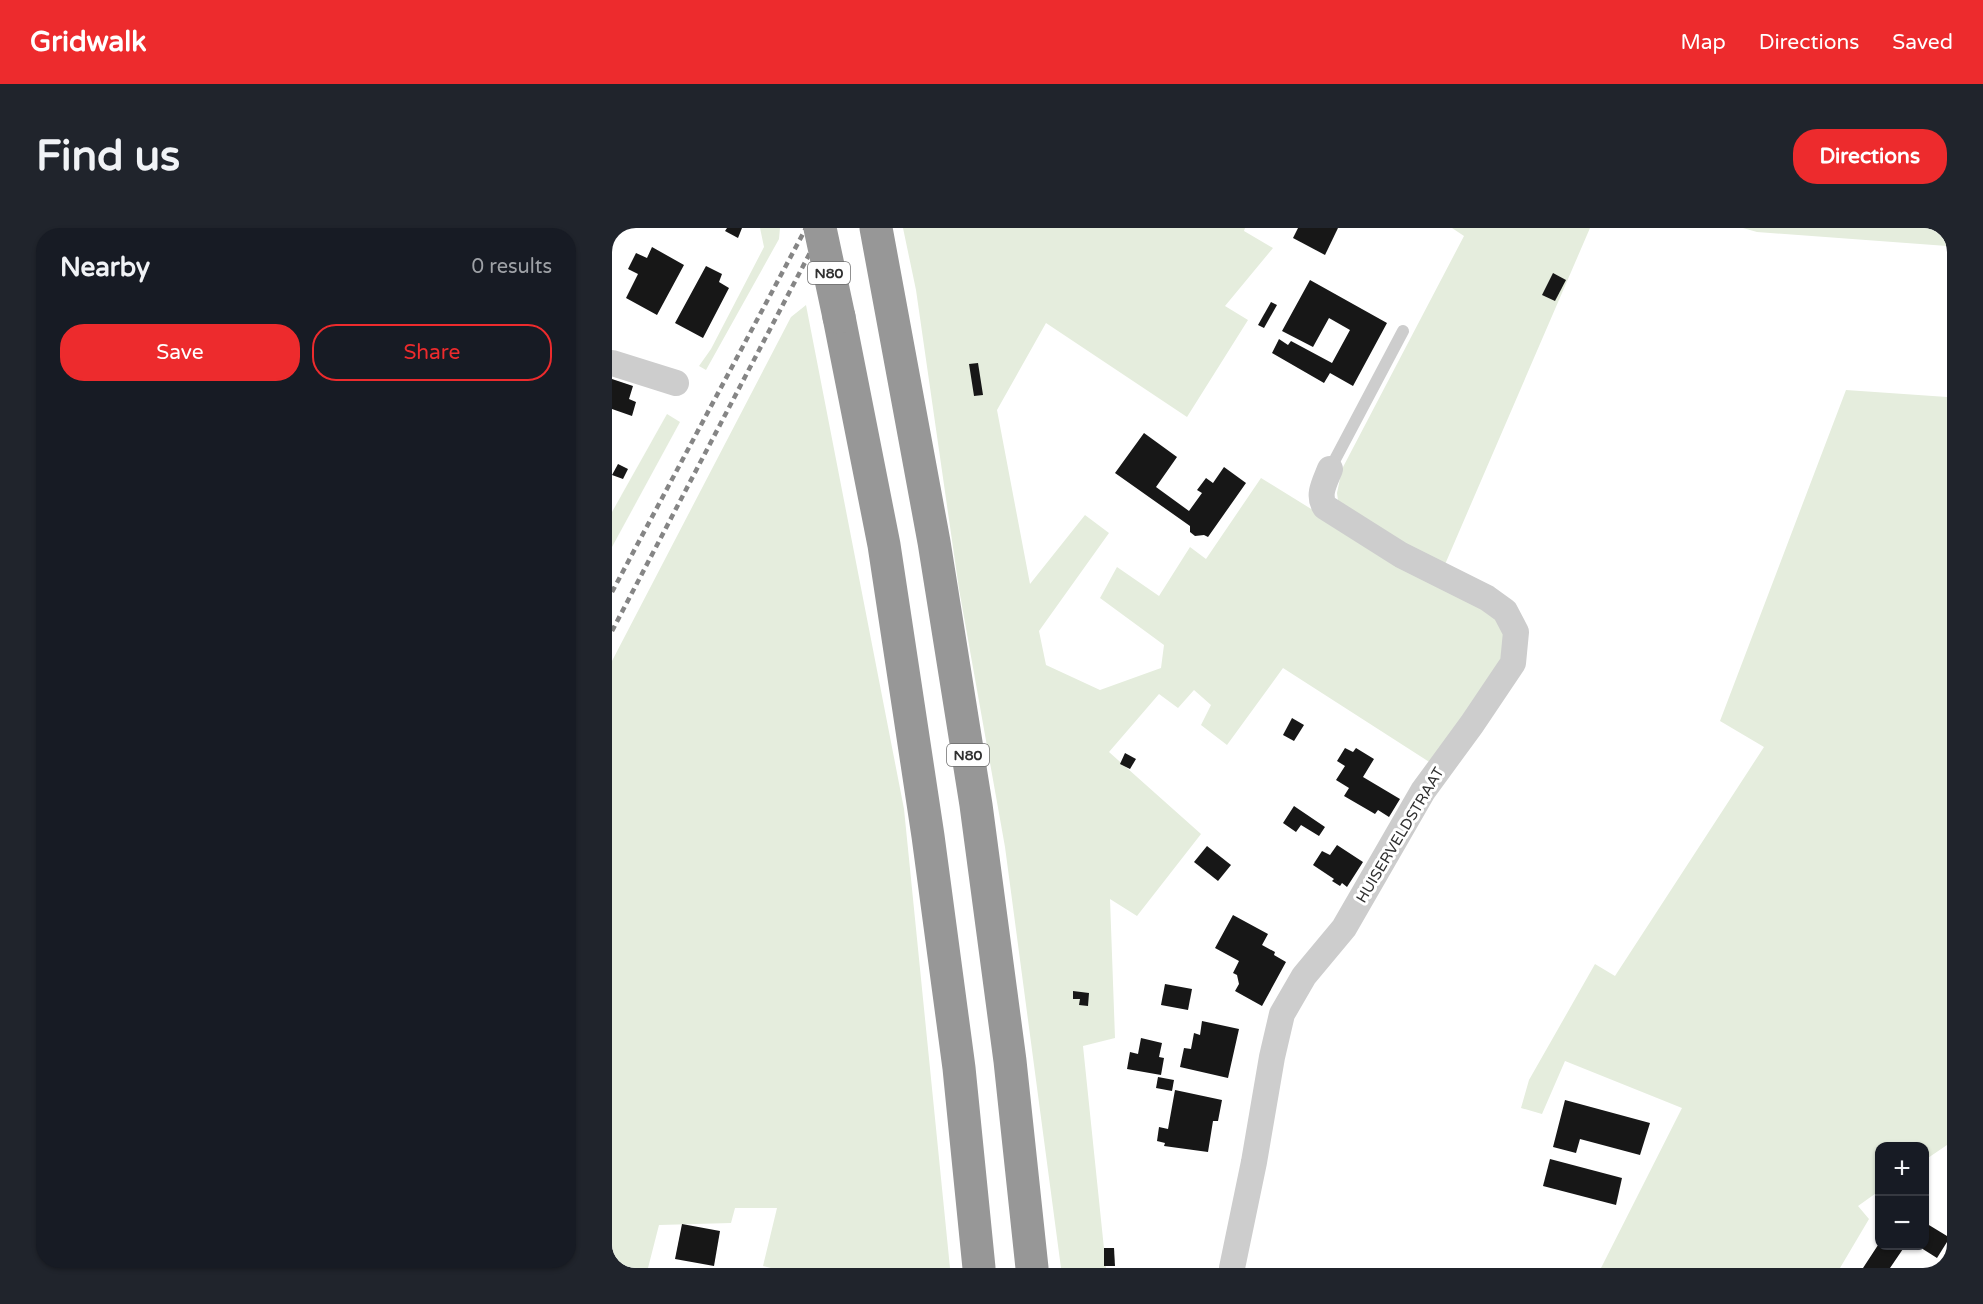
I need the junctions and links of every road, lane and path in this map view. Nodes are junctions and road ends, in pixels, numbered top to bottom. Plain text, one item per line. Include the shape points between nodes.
1 (820, 228) edge
2 (878, 236) edge
3 (1403, 331) dead end
4 (612, 363) edge
5 (676, 382) dead end
6 (1330, 469) joint
7 (979, 1268) edge
8 (1032, 1268) edge
9 (1232, 1268) edge

1 - 7 highway, N80, bridge via 884,545 927,824 959,1068
2 - 8 highway, N80 via 932,531 976,805 1010,1061
3 - 6 lane
4 - 5 street
6 - 9 street, HUISERVELDSTRAAT via 1322,492 1325,507 1401,555 1505,611 1516,632 1513,663 1423,791 1344,928 1304,976 1282,1014

